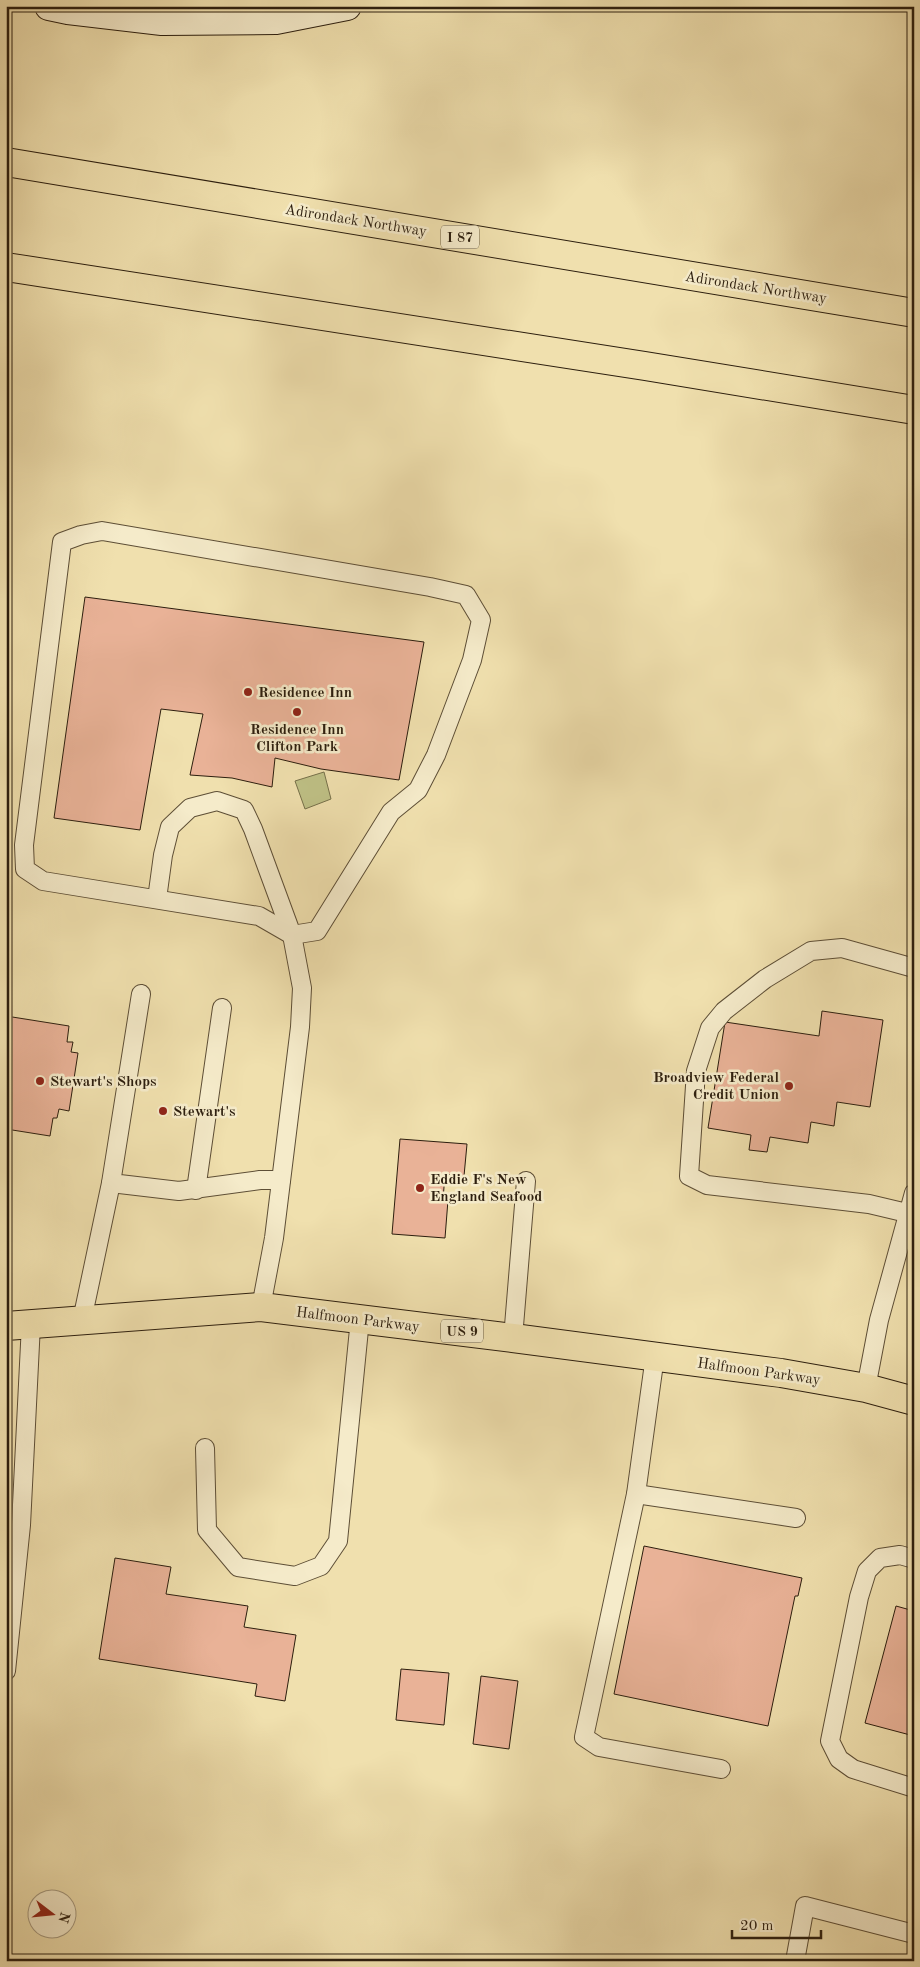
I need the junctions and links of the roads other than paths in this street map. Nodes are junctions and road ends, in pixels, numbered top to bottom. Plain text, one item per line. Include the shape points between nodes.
1 (49, 6) edge
2 (347, 6) edge
3 (6, 162) edge
4 (6, 267) edge
5 (914, 313) edge
6 (914, 410) edge
7 (157, 899) junction
8 (292, 935) junction
9 (914, 968) edge
10 (141, 994) dead end
11 (222, 1008) dead end
12 (281, 1180) junction
13 (526, 1181) dead end
14 (111, 1183) junction
15 (196, 1190) junction
16 (912, 1201) edge
17 (261, 1307) junction
18 (360, 1319) junction
19 (82, 1320) junction
20 (19, 1325) edge
21 (513, 1338) junction
22 (655, 1356) junction
23 (866, 1388) junction
24 (914, 1401) edge
25 (205, 1448) dead end
26 (636, 1494) junction
27 (796, 1518) dead end
28 (907, 1557) edge
29 (6, 1671) edge
30 (721, 1769) dead end
31 (914, 1788) edge
32 (914, 1934) edge
33 (795, 1961) edge

1 - 2 street via 162,21 276,20
3 - 5 main road, Adirondack Northway / I 87
4 - 6 main road
7 - 8 lane via 259,916
7 - 8 lane via 170,827 190,808 217,801 244,810
7 - 8 lane via 43,881 25,869 24,845 62,542 102,531 420,585 466,596 481,620 472,660 436,755 418,790 391,812 317,931
8 - 12 lane via 302,988
9 - 16 lane via 842,948 811,950 765,979 724,1011 710,1028 696,1071 689,1176 708,1185 869,1204
10 - 14 lane
11 - 15 lane
12 - 15 lane
12 - 17 lane
13 - 21 lane
14 - 15 lane
14 - 19 lane
16 - 23 lane via 879,1320
17 - 18 main road, Halfmoon Parkway / US 9
17 - 19 main road, Halfmoon Parkway / US 9
18 - 21 main road, Halfmoon Parkway / US 9
18 - 25 lane via 338,1541 321,1566 295,1576 238,1568 207,1530
19 - 20 main road, Halfmoon Parkway / US 9
20 - 29 lane via 22,1525
21 - 22 main road, Halfmoon Parkway / US 9
22 - 23 main road, Halfmoon Parkway / US 9
22 - 26 lane
23 - 24 main road, Halfmoon Parkway / US 9
26 - 27 lane
26 - 30 lane via 584,1737 599,1747
28 - 31 lane via 880,1558 867,1571 830,1741 839,1759 853,1769
32 - 33 lane via 806,1906

